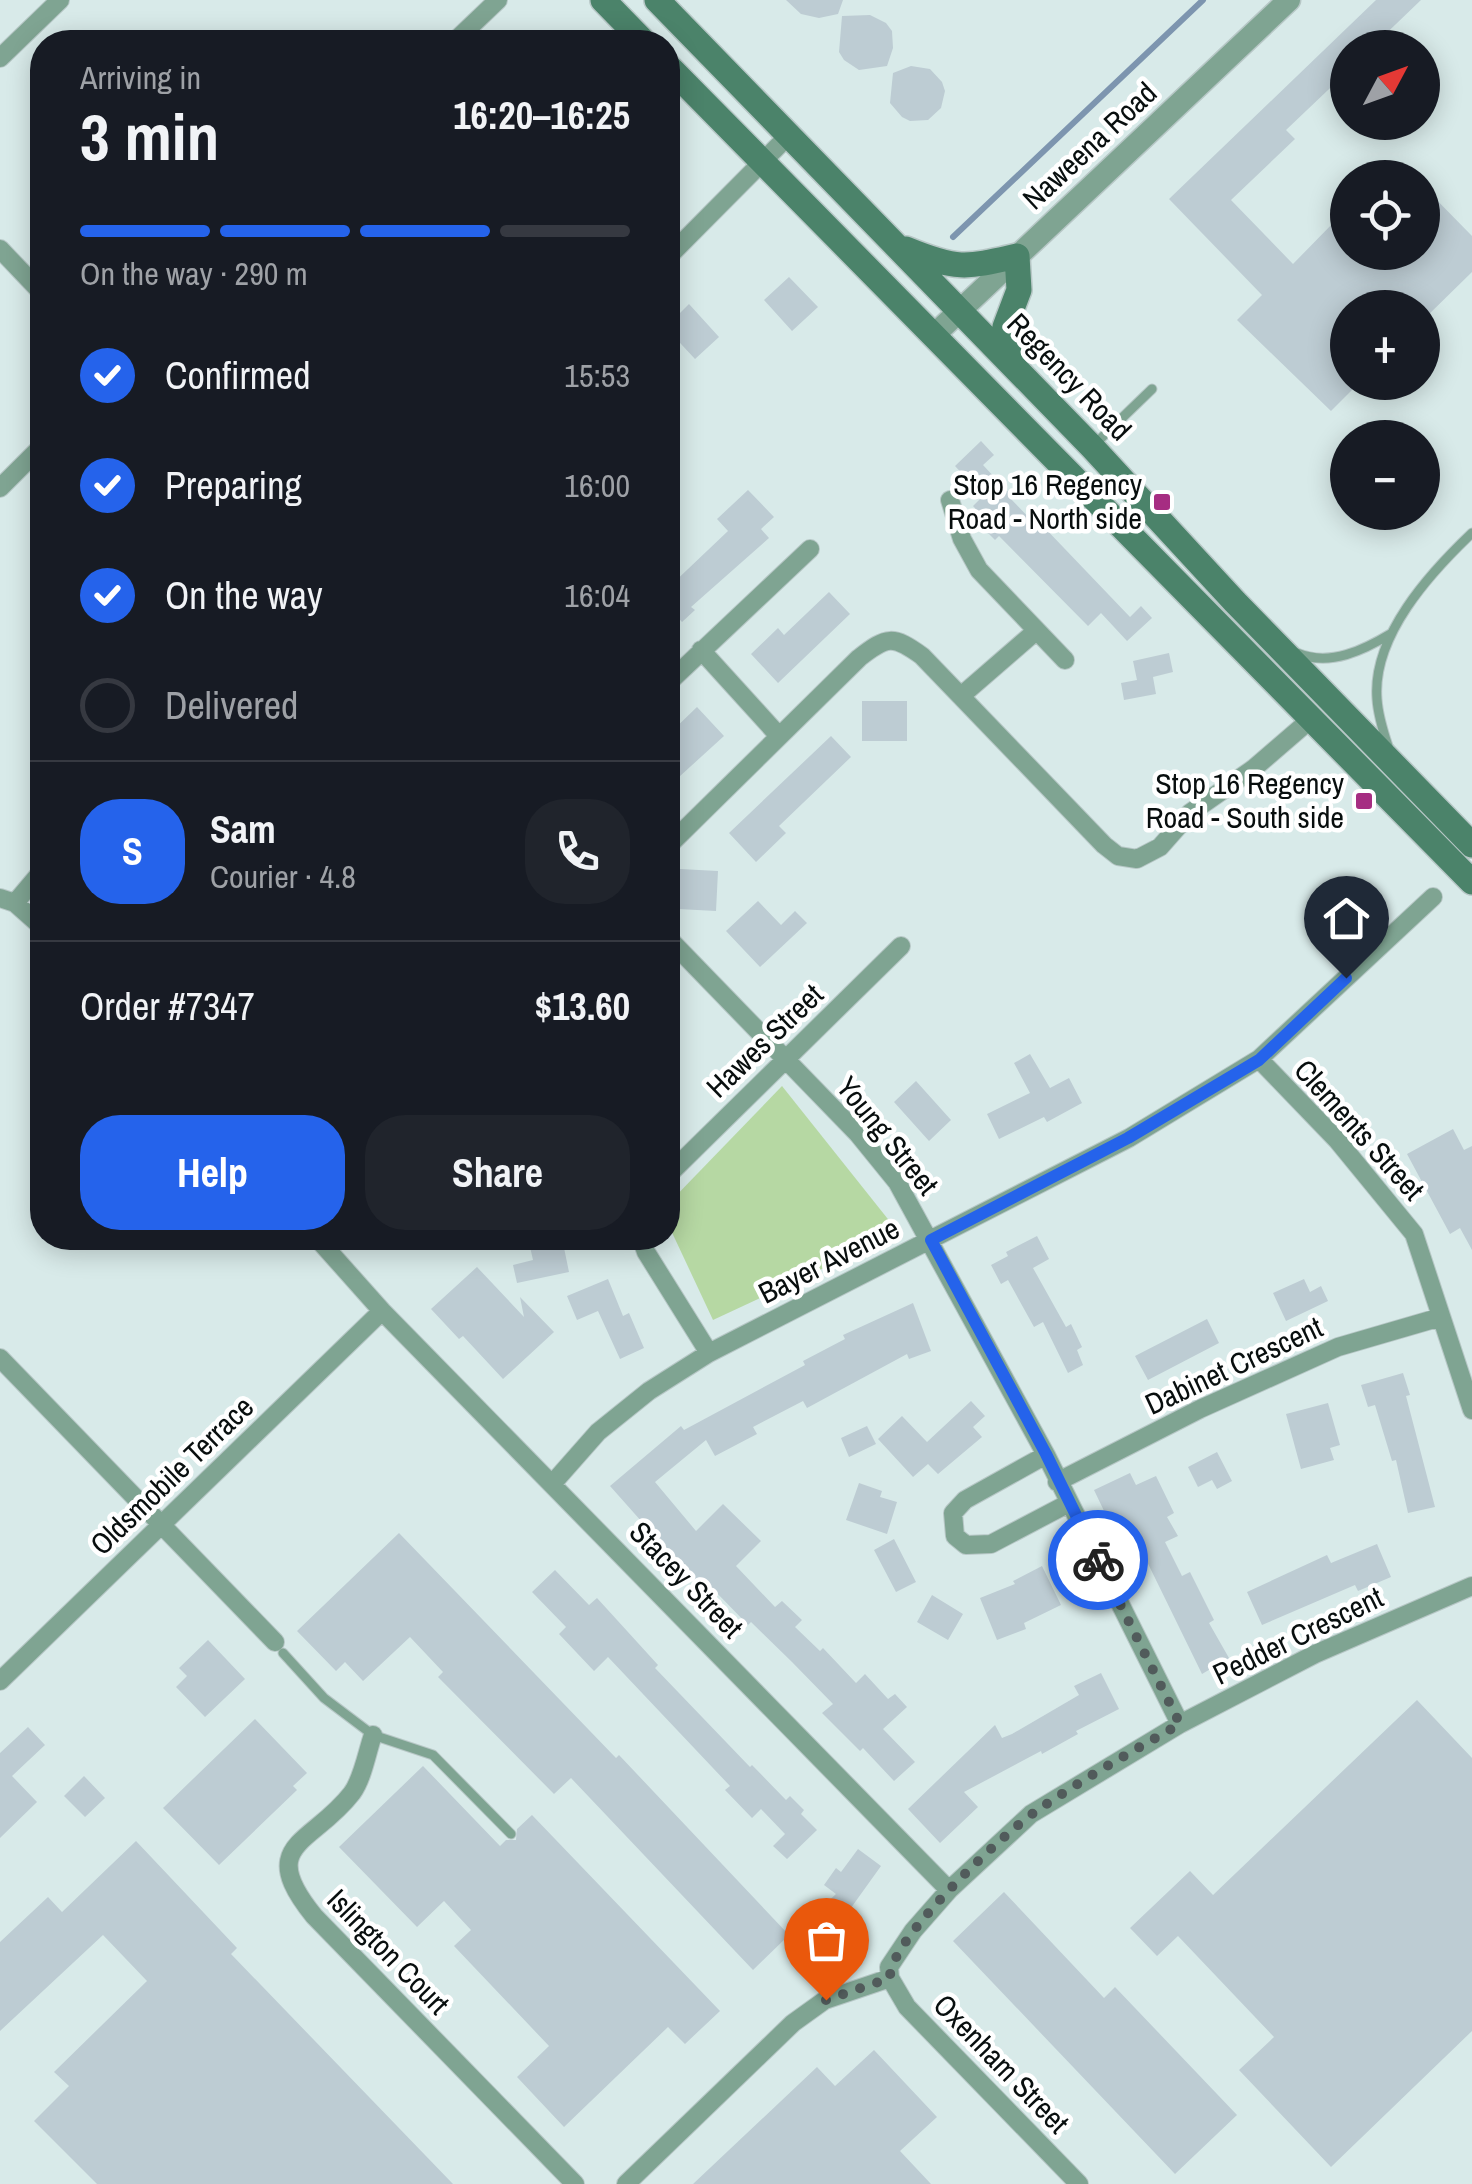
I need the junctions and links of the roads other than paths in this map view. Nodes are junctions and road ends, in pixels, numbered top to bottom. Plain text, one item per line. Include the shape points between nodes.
1 (60, 0) edge
2 (498, 0) edge
3 (657, 0) edge
4 (1288, 0) edge
5 (612, 5) edge
6 (467, 30) edge
7 (634, 30) edge
8 (0, 58) edge
9 (680, 78) edge
10 (789, 135) junction
11 (763, 163) junction
12 (680, 245) edge
13 (897, 246) junction
14 (0, 250) edge
15 (1018, 256) junction
16 (30, 281) edge
17 (959, 310) junction
18 (933, 336) junction
19 (1011, 364) junction
20 (1152, 389) dead end
21 (1092, 447) junction
22 (30, 458) edge
23 (1068, 472) junction
24 (0, 488) edge
25 (950, 500) dead end
26 (1472, 532) edge
27 (810, 549) dead end
28 (1036, 631) junction
29 (1392, 633) junction
30 (1278, 645) junction
31 (701, 650) junction
32 (1065, 660) dead end
33 (680, 671) edge
34 (961, 696) junction
35 (1330, 698) junction
36 (1311, 719) junction
37 (779, 736) junction
38 (1391, 758) junction
39 (680, 834) edge
40 (1472, 845) edge
41 (30, 881) edge
42 (1472, 882) edge
43 (1433, 897) dead end
44 (8, 900) edge
45 (30, 917) edge
46 (901, 946) dead end
47 (680, 950) edge
48 (786, 1060) junction
49 (1259, 1060) junction
50 (680, 1163) edge
51 (931, 1240) junction
52 (328, 1250) edge
53 (645, 1250) edge
54 (382, 1311) junction
55 (1441, 1317) junction
56 (710, 1352) junction
57 (0, 1358) edge
58 (1472, 1410) edge
59 (1046, 1454) junction
60 (1057, 1482) junction
61 (553, 1483) junction
62 (1069, 1503) junction
63 (162, 1525) junction
64 (1472, 1586) edge
65 (279, 1647) joint
66 (0, 1681) edge
67 (1180, 1724) junction
68 (373, 1734) junction
69 (510, 1834) dead end
70 (949, 1890) junction
71 (890, 1978) junction
72 (576, 2184) edge
73 (626, 2184) edge
74 (1080, 2184) edge

1 - 8 street
2 - 6 street
3 - 10 main road, Regency Road
4 - 15 street, Naweena Road
5 - 7 main road
9 - 11 main road
10 - 11 street
10 - 13 main road, Regency Road
11 - 12 street
11 - 18 main road
13 - 15 main road via 954,267
13 - 17 main road, Regency Road
14 - 16 street
15 - 17 street, Naweena Road
15 - 19 main road via 1019,290 1006,327
17 - 18 street, Naweena Road
17 - 19 main road, Regency Road
18 - 23 main road
19 - 21 main road, Regency Road
20 - 21 lane
21 - 23 main road
21 - 30 main road, Regency Road
22 - 24 street
23 - 36 main road
25 - 28 street via 970,557
26 - 29 lane via 1442,561
27 - 31 street
28 - 32 street
28 - 34 street
29 - 30 lane via 1338,657 1306,657
29 - 38 lane via 1377,697
30 - 35 main road, Regency Road
31 - 33 street
31 - 37 street
34 - 36 street via 1104,846 1137,858 1160,847 1190,813
34 - 37 street via 901,640 880,641
35 - 36 main road
35 - 38 main road, Regency Road
36 - 42 main road
37 - 39 street
38 - 40 main road, Regency Road
41 - 44 street
43 - 49 street, Bayer Avenue
44 - 45 street
46 - 48 street, Hawes Street
47 - 48 street, Young Street
48 - 50 street, Hawes Street
48 - 51 street, Young Street via 858,1134
49 - 51 street, Bayer Avenue via 1128,1138
49 - 55 street, Clements Street via 1337,1140 1414,1234
51 - 56 street, Bayer Avenue
51 - 59 street, Young Street
52 - 54 street, Stacey Street
53 - 56 street
54 - 61 street, Stacey Street
54 - 63 street, Oldsmobile Terrace
55 - 58 street, Clements Street
55 - 60 street, Dabinet Crescent via 1338,1347
56 - 61 street, Bayer Avenue via 598,1432
57 - 63 street
59 - 60 street, Young Street
59 - 62 street via 965,1500 953,1513 955,1536 966,1545 992,1544
60 - 62 street, Young Street
61 - 70 street, Stacey Street
62 - 67 street, Young Street
63 - 65 street
63 - 66 street, Oldsmobile Terrace
64 - 67 street, Pedder Crescent via 1315,1654
65 - 68 lane via 324,1698
67 - 70 street, Pedder Crescent via 1031,1814
68 - 69 lane via 433,1754
68 - 72 street, Islington Court via 354,1791 295,1848 287,1868 293,1890
70 - 71 street, Pedder Crescent via 896,1955
71 - 73 street via 826,2000 793,2023
71 - 74 street, Oxenham Street via 907,2007

